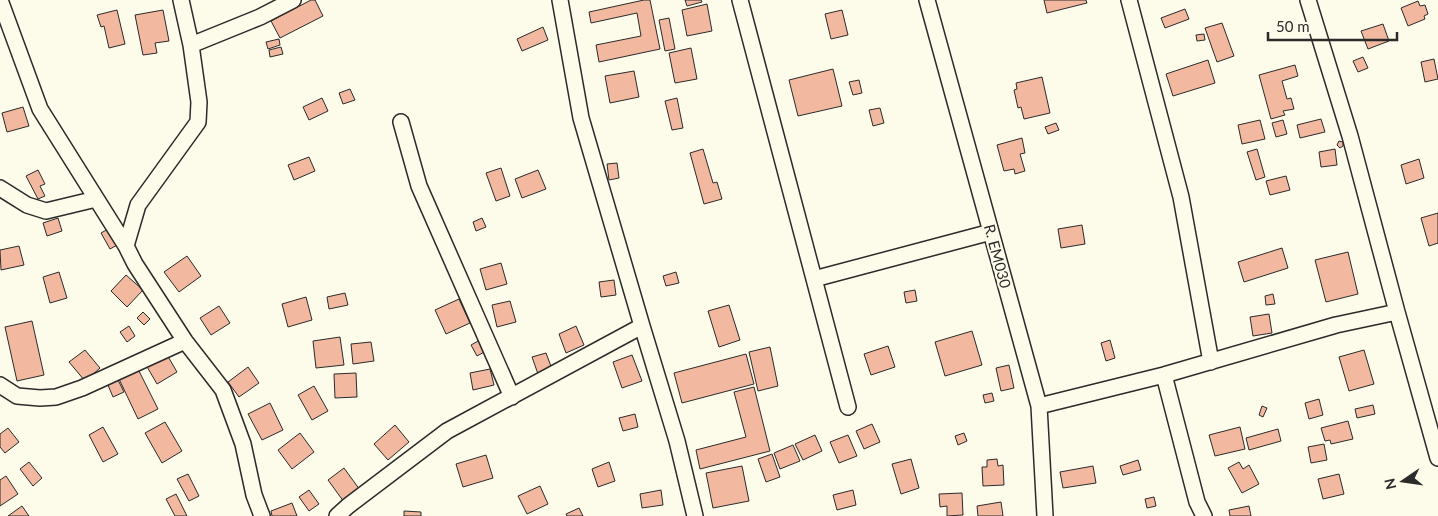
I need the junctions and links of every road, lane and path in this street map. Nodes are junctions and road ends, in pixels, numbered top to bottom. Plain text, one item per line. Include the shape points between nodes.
1 (0, 0) edge
2 (181, 0) edge
3 (293, 0) edge
4 (560, 0) edge
5 (740, 0) edge
6 (927, 0) edge
7 (1129, 0) edge
8 (1308, 0) edge
9 (191, 45) junction
10 (401, 122) dead end
11 (0, 188) edge
12 (96, 199) junction
13 (991, 232) junction
14 (126, 246) junction
15 (814, 279) junction
16 (1397, 312) junction
17 (642, 326) junction
18 (185, 341) junction
19 (1211, 362) junction
20 (1164, 376) junction
21 (0, 384) edge
22 (512, 397) junction
23 (1039, 406) junction
24 (848, 407) dead end
25 (1438, 458) edge
26 (262, 516) edge
27 (338, 516) edge
28 (695, 516) edge
29 (1045, 516) edge
30 (1204, 516) edge

1 - 12 street via 40,109
2 - 9 street
3 - 9 street
4 - 17 street via 581,118
5 - 15 street
6 - 13 street, R. EM030
7 - 19 street via 1182,197
8 - 16 street via 1350,136
9 - 14 street via 199,102 198,122 138,205
10 - 22 street via 419,186
11 - 12 street via 28,205 46,211
12 - 14 street
13 - 15 street
13 - 23 street, R. EM030
14 - 18 street
15 - 24 street
16 - 19 street via 1336,325
16 - 25 street
17 - 22 street
17 - 28 street via 678,441
18 - 21 street via 82,388 56,396 17,396
18 - 26 street via 223,390 243,444
19 - 20 street
20 - 23 street
20 - 30 street via 1197,502
22 - 27 street via 447,431
23 - 29 street, R. EM030

